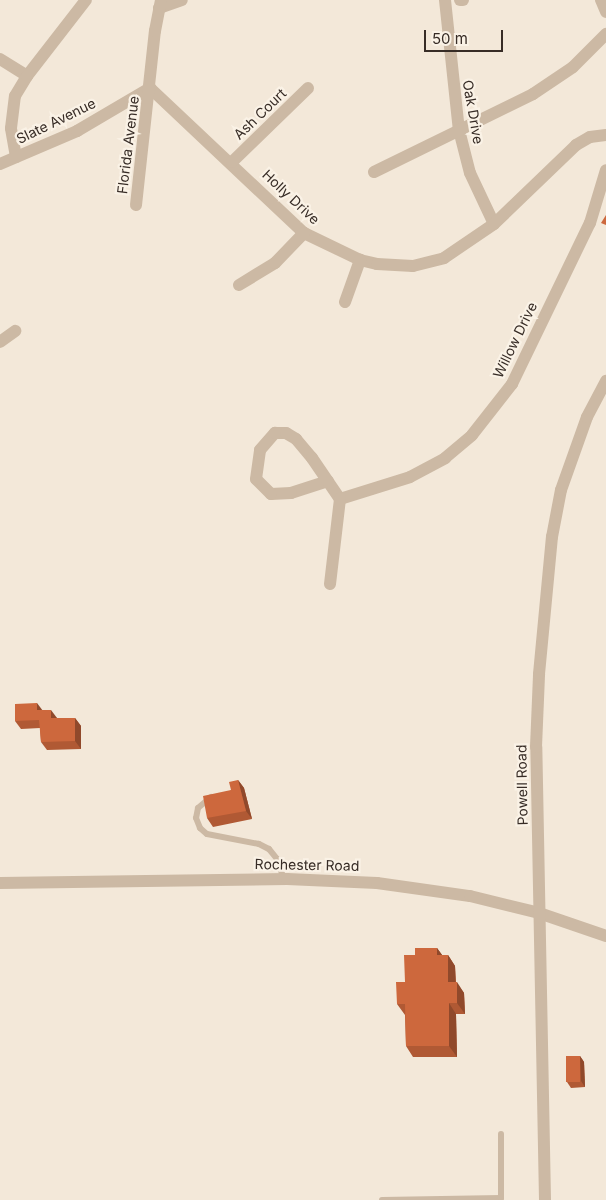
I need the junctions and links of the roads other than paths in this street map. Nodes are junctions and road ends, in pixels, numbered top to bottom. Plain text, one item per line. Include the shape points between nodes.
1 (86, 0) edge
2 (182, 0) edge
3 (445, 0) edge
4 (601, 0) edge
5 (160, 4) edge
6 (606, 12) edge
7 (606, 34) edge
8 (0, 59) edge
9 (27, 76) junction
10 (150, 88) junction
11 (308, 88) dead end
12 (458, 130) junction
13 (606, 136) edge
14 (16, 157) junction
15 (232, 162) junction
16 (0, 164) edge
17 (606, 170) edge
18 (374, 172) dead end
19 (136, 205) dead end
20 (494, 224) junction
21 (304, 233) junction
22 (360, 260) junction
23 (239, 285) dead end
24 (345, 302) dead end
25 (15, 331) dead end
26 (0, 342) edge
27 (606, 381) edge
28 (328, 481) junction
29 (340, 498) junction
30 (330, 584) dead end
31 (218, 794) edge
32 (284, 879) junction
33 (0, 883) edge
34 (539, 913) junction
35 (606, 936) edge
36 (501, 1134) dead end
37 (501, 1199) edge
38 (382, 1200) edge
39 (545, 1200) edge

1 - 9 street
2 - 5 street
3 - 12 street, Oak Drive
4 - 6 street
5 - 10 street, Florida Avenue
7 - 12 street via 573,67 533,94
8 - 9 street
9 - 14 street via 15,96 12,113 11,142
10 - 14 street, Slate Avenue via 77,132
10 - 15 street, Holly Drive
10 - 19 street, Florida Avenue
11 - 15 street, Ash Court
12 - 18 street
12 - 20 street, Oak Drive via 470,173
13 - 20 street, Holly Drive via 590,137 576,145
14 - 16 street, Slate Avenue
15 - 21 street, Holly Drive
17 - 29 street, Willow Drive via 590,224 557,284 512,384 472,435 445,458 410,477
20 - 22 street, Holly Drive via 444,258 429,263 404,266
21 - 22 street, Holly Drive
21 - 23 street via 275,263
22 - 24 street
25 - 26 street
27 - 34 street, Powell Road via 587,417 561,490 552,537 536,747
28 - 28 street via 304,447 286,432 275,432 260,450 256,479 271,494 291,493
28 - 29 street
29 - 30 street
31 - 32 lane via 206,799 198,808 196,818 200,828 207,834 259,844 269,849 277,859
32 - 33 street, Rochester Road
32 - 34 street, Rochester Road via 389,884 470,896
34 - 35 street, Rochester Road
34 - 39 street, Powell Road
36 - 37 lane
37 - 38 lane

